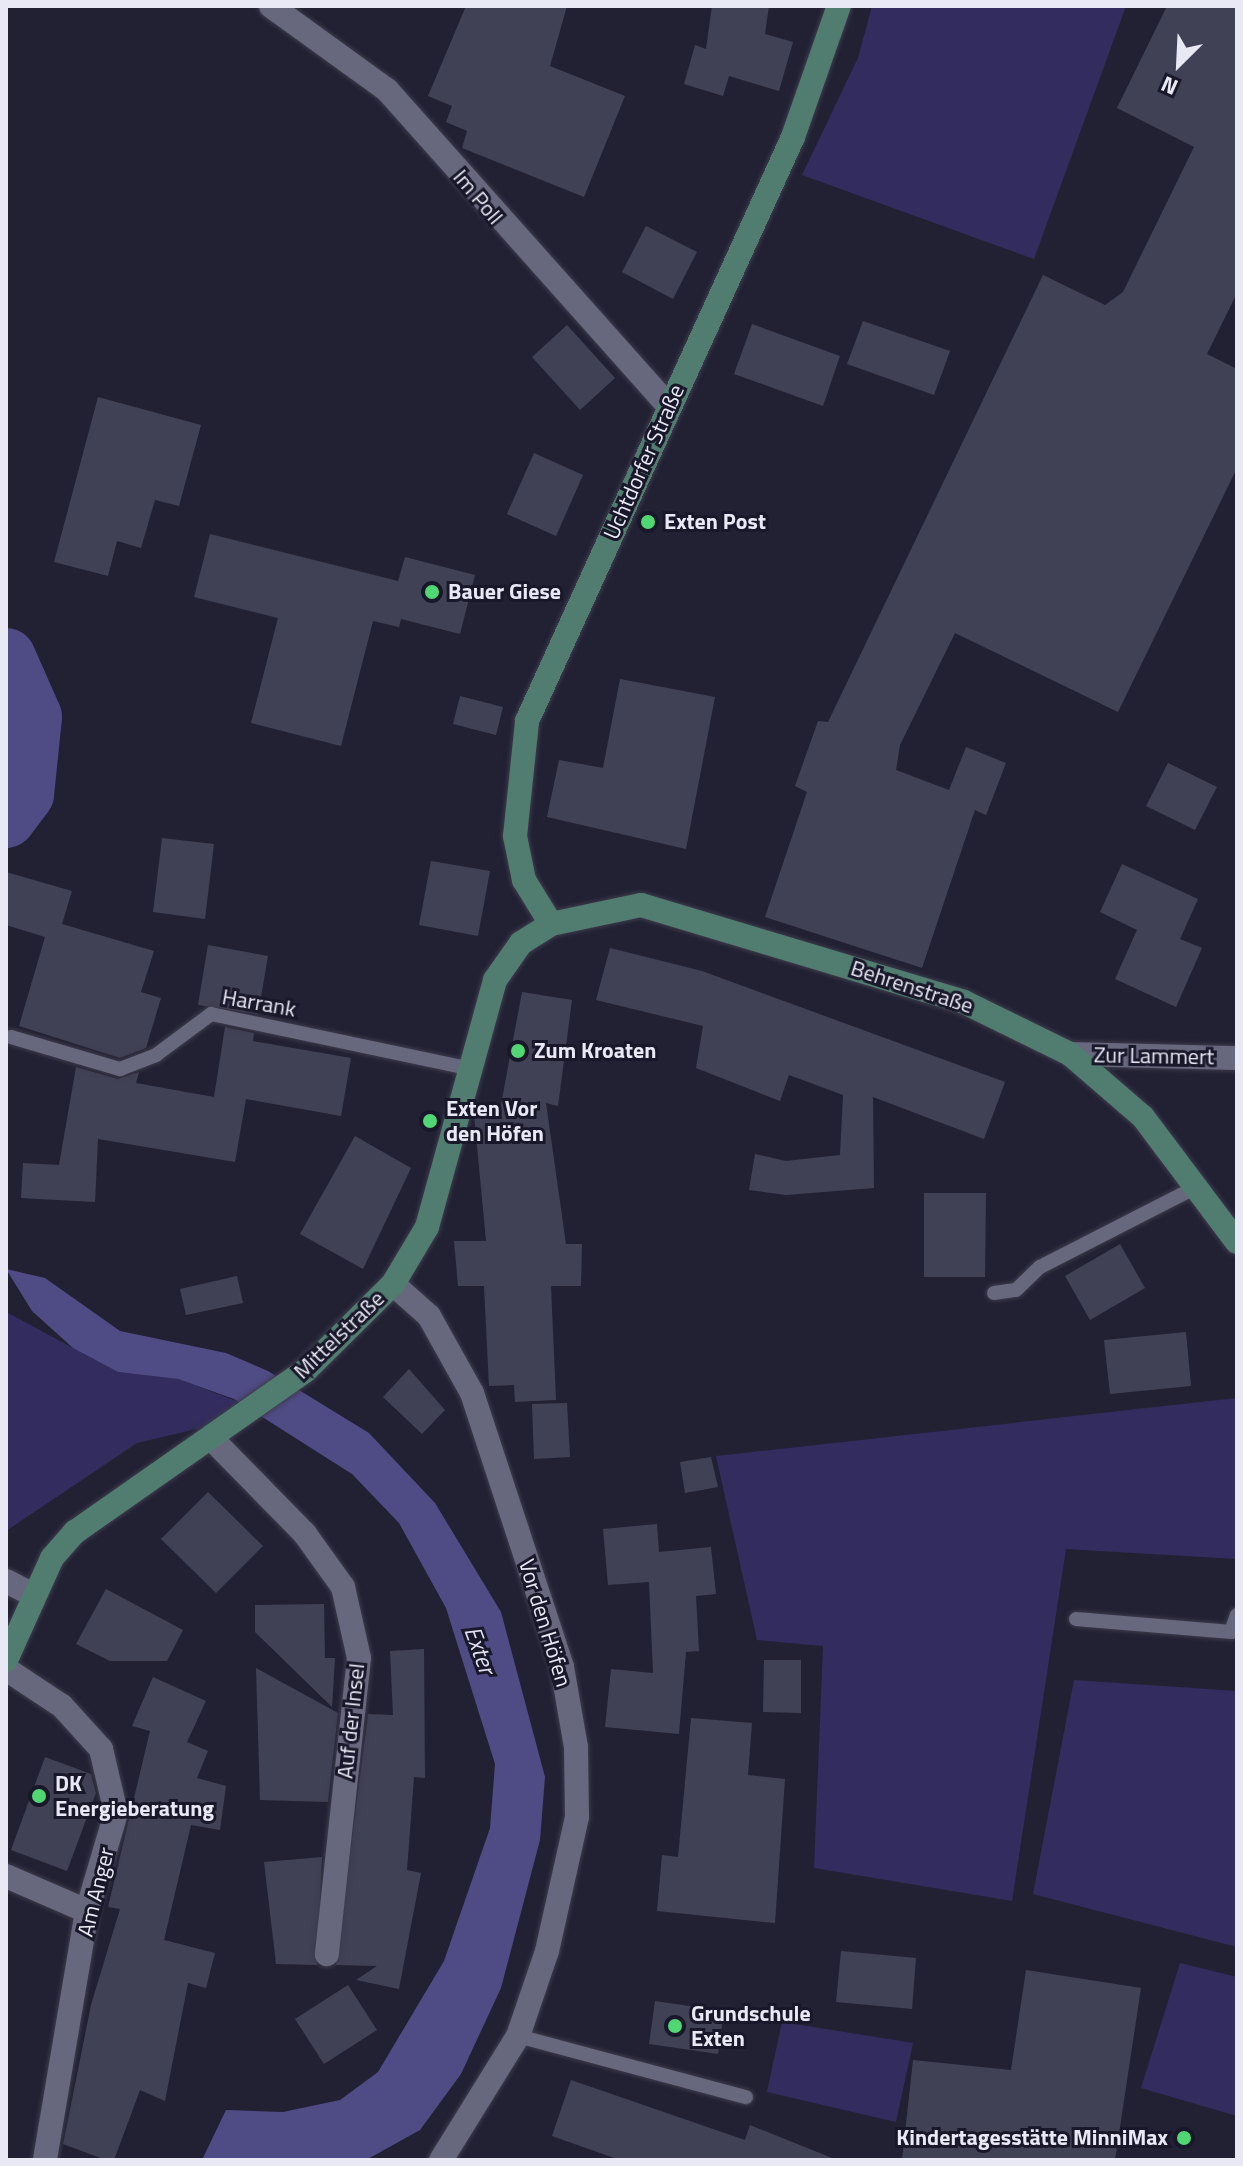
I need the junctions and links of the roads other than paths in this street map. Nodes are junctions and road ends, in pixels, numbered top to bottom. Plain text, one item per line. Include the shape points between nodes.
1 (271, 6) edge
2 (839, 6) edge
3 (669, 406) junction
4 (551, 924) junction
5 (11, 1037) dead end
6 (1070, 1054) junction
7 (1237, 1058) edge
8 (468, 1068) junction
9 (1196, 1187) junction
10 (1237, 1242) edge
11 (393, 1284) junction
12 (994, 1293) dead end
13 (217, 1439) junction
14 (6, 1581) edge
15 (34, 1595) junction
16 (1237, 1615) edge
17 (1076, 1619) dead end
18 (6, 1660) edge
19 (6, 1669) edge
20 (6, 1876) edge
21 (87, 1911) junction
22 (327, 1954) dead end
23 (518, 2036) junction
24 (746, 2097) dead end
25 (45, 2160) edge
26 (441, 2160) edge

1 - 3 street, Im Poll via 387,90
2 - 3 main road, Uchtdorfer Straße via 793,137
3 - 4 main road, Uchtdorfer Straße via 527,721 515,836 524,880
4 - 6 main road, Behrenstraße via 641,905 675,913 964,1002
4 - 8 main road, Mittelstraße via 521,943 495,980
5 - 8 lane, Harrank via 120,1069 156,1055 211,1014
6 - 7 street, Zur Lammert
6 - 9 main road, Behrenstraße via 1143,1117
8 - 11 main road, Mittelstraße via 427,1227
9 - 10 main road, Behrenstraße
9 - 12 lane via 1040,1267 1016,1290
11 - 13 main road, Mittelstraße via 305,1371
11 - 23 street, Vor den Höfen via 429,1316 472,1393 562,1667 576,1747 577,1817 567,1874
13 - 15 main road, Mittelstraße via 75,1532
13 - 22 street, Auf der Insel via 305,1534 343,1587 359,1658
14 - 15 street
15 - 18 main road, Mittelstraße
16 - 17 lane via 1231,1632
19 - 21 street, Am Anger via 62,1706 101,1749 116,1813
20 - 21 street
21 - 25 street, Am Anger
23 - 24 lane
23 - 26 street, Vor den Höfen

